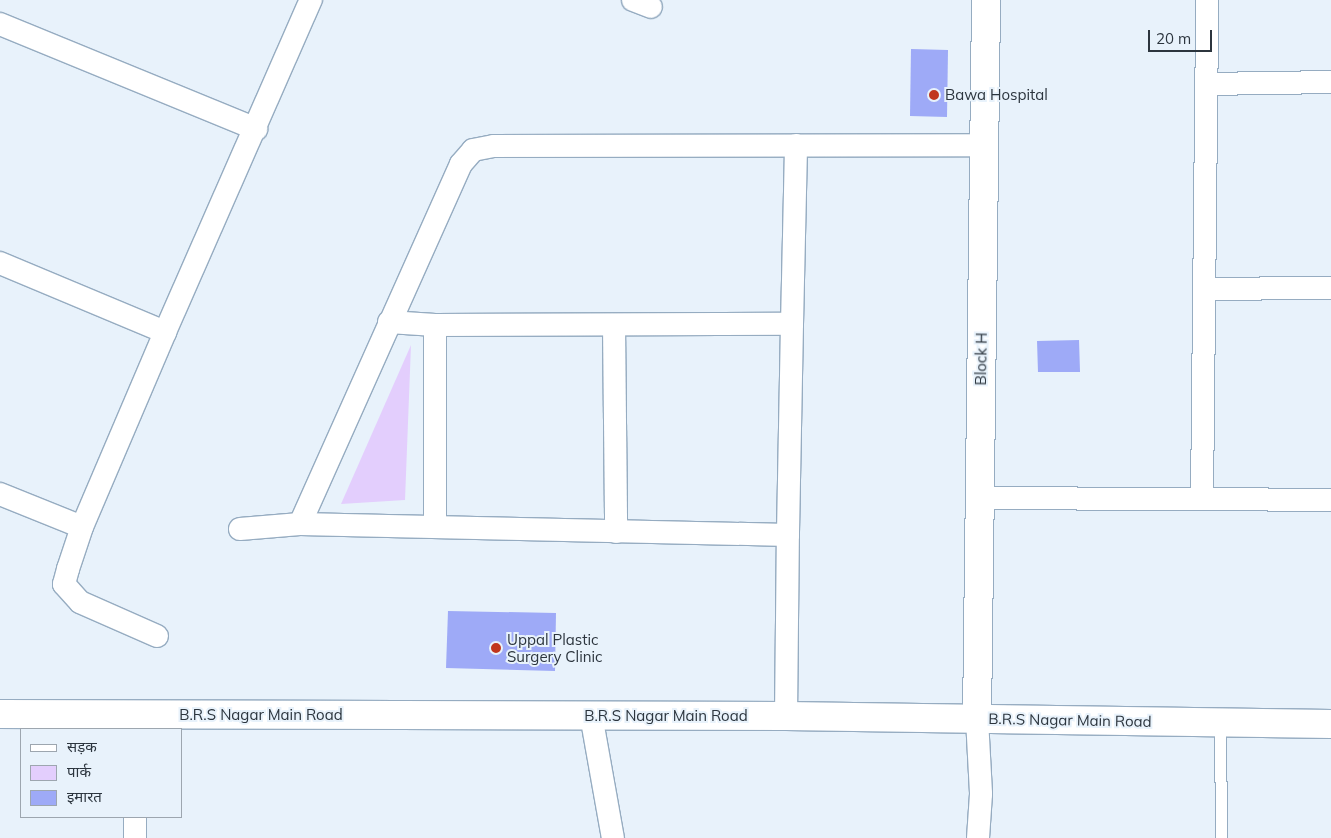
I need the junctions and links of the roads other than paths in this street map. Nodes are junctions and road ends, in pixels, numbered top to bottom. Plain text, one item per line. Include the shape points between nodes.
1 (311, 0) edge
2 (986, 0) edge
3 (1208, 0) edge
4 (0, 24) edge
5 (1331, 82) edge
6 (1206, 84) junction
7 (256, 129) junction
8 (796, 145) junction
9 (984, 146) junction
10 (0, 263) edge
11 (1331, 288) edge
12 (1204, 289) junction
13 (389, 322) junction
14 (792, 324) junction
15 (435, 325) junction
16 (614, 325) junction
17 (165, 332) junction
18 (0, 494) edge
19 (980, 498) junction
20 (1202, 499) junction
21 (1331, 500) edge
22 (300, 524) junction
23 (435, 526) junction
24 (82, 527) junction
25 (240, 529) dead end
26 (616, 532) junction
27 (788, 535) junction
28 (157, 636) dead end
29 (0, 714) edge
30 (592, 715) junction
31 (786, 716) junction
32 (977, 719) junction
33 (138, 722) edge
34 (1220, 722) junction
35 (1331, 724) edge
36 (135, 818) edge
37 (618, 835) edge
38 (134, 838) edge
39 (978, 838) edge
40 (1221, 838) edge

1 - 7 street
2 - 9 street, Block H
3 - 6 street
4 - 7 street
5 - 6 street
6 - 12 street
7 - 17 street
8 - 9 street
8 - 13 street via 494,146 472,150 461,164
8 - 14 street
9 - 19 street, Block H
10 - 17 street
11 - 12 street
12 - 20 street
13 - 15 street
13 - 22 street
14 - 16 street
14 - 27 street
15 - 16 street
15 - 23 street
16 - 26 street
17 - 24 street
18 - 24 street
19 - 20 street
19 - 32 street, Block H
20 - 21 street
22 - 23 street
22 - 25 street
23 - 26 street
24 - 28 street via 64,584 70,593 80,602
26 - 27 street
27 - 31 street
29 - 33 street, B.R.S Nagar Main Road
30 - 31 street, B.R.S Nagar Main Road
30 - 33 street, B.R.S Nagar Main Road
30 - 37 street
31 - 32 street, B.R.S Nagar Main Road
32 - 34 street, B.R.S Nagar Main Road
32 - 39 street via 981,794
34 - 35 street, B.R.S Nagar Main Road
34 - 40 lane
36 - 38 street

